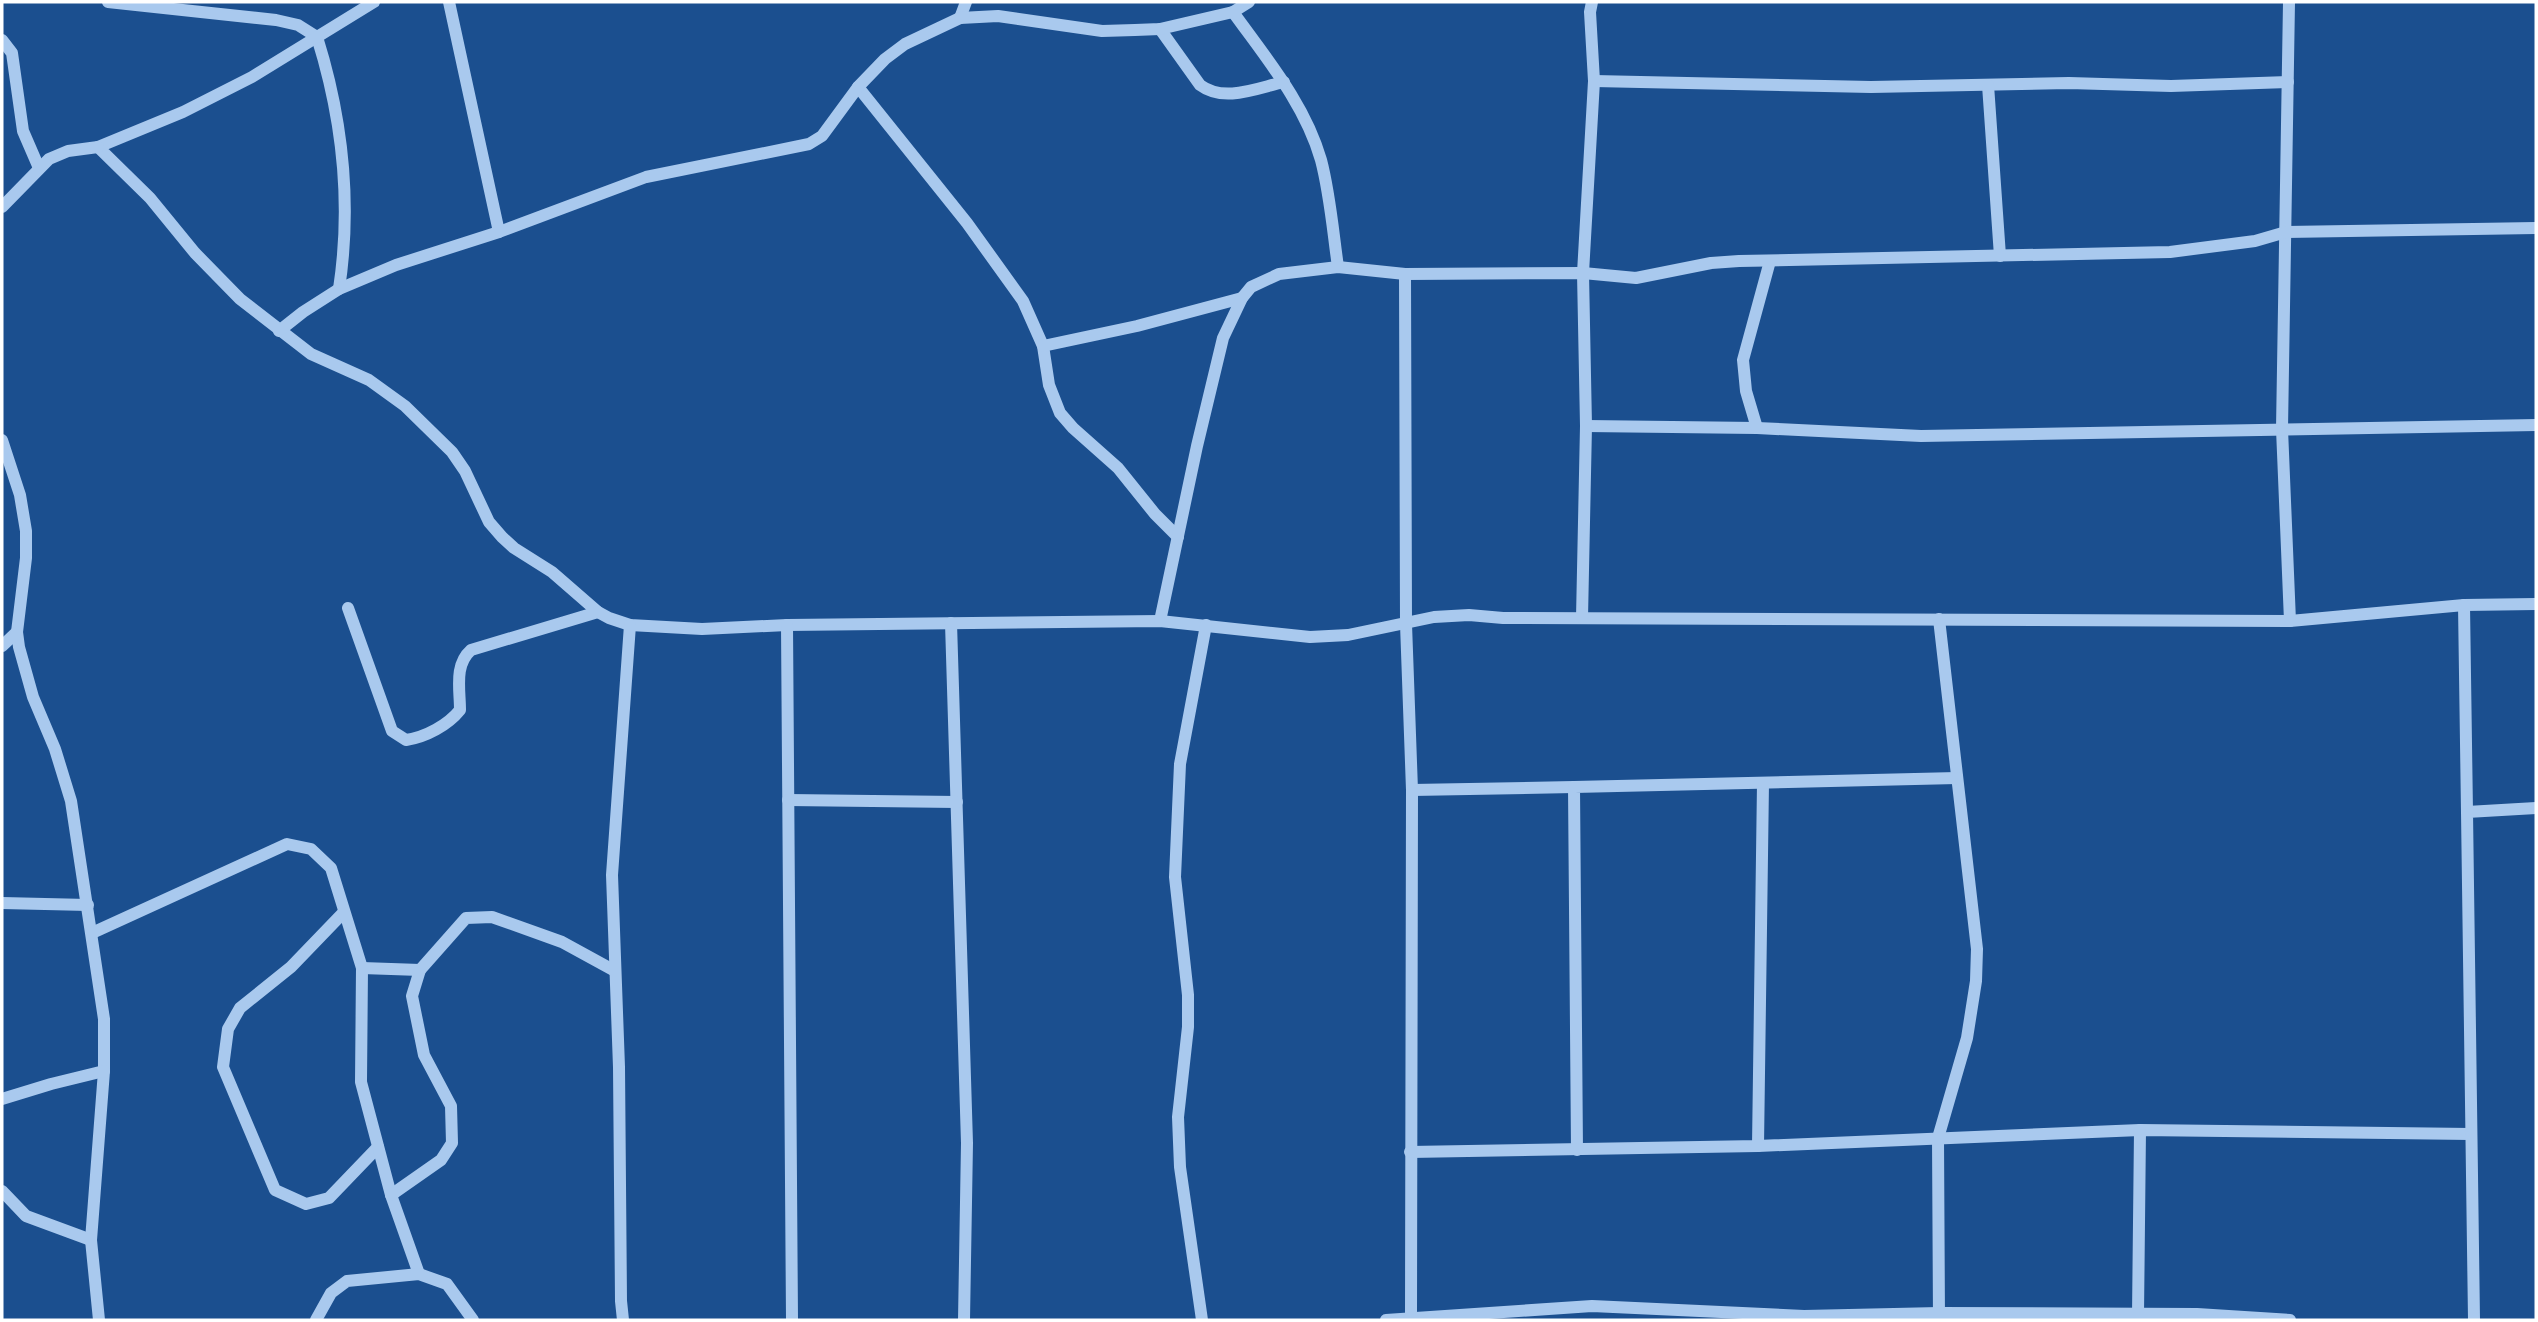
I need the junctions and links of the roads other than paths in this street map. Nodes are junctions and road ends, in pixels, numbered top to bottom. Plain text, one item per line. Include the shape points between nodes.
1 (108, 2) edge
2 (374, 2) edge
3 (449, 2) edge
4 (966, 2) edge
5 (1249, 2) edge
6 (1592, 2) edge
7 (2289, 2) edge
8 (1233, 12) junction
9 (960, 18) junction
10 (1160, 29) junction
11 (317, 37) junction
12 (2, 40) edge
13 (1594, 81) junction
14 (1284, 82) junction
15 (2288, 82) junction
16 (1988, 85) junction
17 (858, 87) junction
18 (98, 147) junction
19 (40, 168) junction
20 (2, 207) edge
21 (2536, 228) edge
22 (499, 232) junction
23 (2286, 232) junction
24 (2000, 256) junction
25 (1770, 261) junction
26 (1338, 267) junction
27 (1583, 273) junction
28 (1405, 274) junction
29 (339, 289) junction
30 (1242, 298) junction
31 (279, 331) junction
32 (1043, 346) junction
33 (2536, 425) edge
34 (1586, 426) junction
35 (1757, 428) junction
36 (2282, 429) junction
37 (2, 440) edge
38 (1178, 537) junction
39 (2536, 604) edge
40 (2464, 605) junction
41 (348, 608) dead end
42 (598, 612) junction
43 (1582, 618) junction
44 (1939, 619) junction
45 (1160, 621) junction
46 (2290, 621) junction
47 (951, 623) junction
48 (1406, 624) junction
49 (630, 625) junction
50 (787, 625) junction
51 (1206, 625) junction
52 (17, 632) junction
53 (2, 646) edge
54 (1957, 778) junction
55 (1763, 783) junction
56 (1574, 787) junction
57 (1412, 790) junction
58 (788, 800) junction
59 (957, 802) junction
60 (2536, 808) edge
61 (2467, 812) junction
62 (2, 903) edge
63 (88, 905) junction
64 (344, 912) junction
65 (92, 933) junction
66 (362, 968) junction
67 (420, 970) junction
68 (615, 971) junction
69 (104, 1071) junction
70 (2, 1099) edge
71 (2140, 1130) junction
72 (2472, 1134) junction
73 (1938, 1138) junction
74 (1758, 1146) junction
75 (378, 1147) junction
76 (1577, 1150) junction
77 (1410, 1152) junction
78 (2, 1191) edge
79 (391, 1195) junction
80 (90, 1240) junction
81 (419, 1274) junction
82 (2138, 1315) junction
83 (1411, 1317) junction
84 (1939, 1317) edge
85 (2197, 1317) edge
86 (1804, 1318) edge
87 (99, 1320) edge
88 (316, 1320) edge
89 (473, 1320) edge
90 (623, 1320) edge
91 (792, 1320) edge
92 (964, 1320) edge
93 (1202, 1320) edge
94 (1385, 1320) edge
95 (2290, 1320) edge
96 (2474, 1320) edge

1 - 11 street via 276,20 298,25
2 - 11 street
3 - 22 street
4 - 9 street
5 - 8 street
6 - 13 street
7 - 15 street
8 - 10 street
8 - 14 street
9 - 10 street via 998,16 1102,31
9 - 17 street via 905,44
10 - 14 street via 1207,90 1232,94
11 - 18 street via 241,83
11 - 29 street via 341,135 345,222
12 - 19 street via 12,53 23,131
13 - 16 street
13 - 27 street
14 - 26 street via 1321,160
15 - 16 street
15 - 23 street
16 - 24 street
17 - 22 street via 827,131 808,144 646,177
17 - 32 street via 1000,268 1023,301
18 - 19 street via 58,154
18 - 31 street via 240,299
19 - 20 street
21 - 23 street
22 - 29 street
23 - 24 street via 2255,241 2170,252
23 - 36 street
24 - 25 street
25 - 27 street via 1712,263 1636,278
25 - 35 street via 1743,360
26 - 28 street
26 - 30 street via 1279,274 1251,287
27 - 28 street
27 - 34 street
28 - 48 street
29 - 31 street
30 - 32 street
30 - 38 street via 1223,338
31 - 42 street via 311,354 369,380 405,406 452,452 489,522 502,537
32 - 38 street via 1049,385 1060,413 1118,468
33 - 36 street
34 - 35 street
34 - 43 street
35 - 36 street via 1921,436
36 - 46 street
37 - 52 street via 26,531
38 - 45 street
39 - 40 street
40 - 46 street
40 - 61 street
41 - 42 street via 392,731 407,740 446,724 460,710 460,668 471,650
42 - 49 street
43 - 44 street
43 - 48 street via 1451,615
44 - 46 street
44 - 54 street
45 - 47 street
45 - 51 street
47 - 50 street
47 - 59 street
48 - 51 street via 1310,637
48 - 57 street
49 - 50 street via 702,629
49 - 68 street via 611,875
50 - 58 street
51 - 93 street via 1180,764 1175,877 1188,995 1178,1117 1180,1167
52 - 53 street
52 - 63 street via 33,697 71,801
54 - 55 street
54 - 73 street via 1977,949 1976,981 1967,1038
55 - 56 street
55 - 74 street
56 - 57 street
56 - 76 street
57 - 77 street
58 - 59 street
58 - 91 street
59 - 92 street via 967,1155
60 - 61 street
61 - 72 street
62 - 63 street
63 - 65 street
64 - 65 street via 331,868 311,849 287,844
64 - 66 street
64 - 75 street via 291,967 240,1008 228,1029 223,1067 275,1190 306,1204 329,1198
65 - 69 street via 104,1019
66 - 67 street
66 - 75 street via 361,1082
67 - 68 street via 466,918 492,918 562,942
67 - 79 street via 412,996 419,1036 451,1106 452,1143 441,1160
68 - 90 street
69 - 70 street
69 - 80 street
71 - 72 street
71 - 73 street
71 - 82 street
72 - 96 street
73 - 74 street
73 - 84 street
74 - 76 street
75 - 79 street
76 - 77 street
77 - 83 street
78 - 80 street via 26,1216
79 - 81 street
80 - 87 street
81 - 88 street via 347,1282 331,1293
81 - 89 street via 447,1284
82 - 84 street
82 - 85 street
83 - 86 street via 1592,1306
83 - 94 street
84 - 86 street
85 - 95 street

